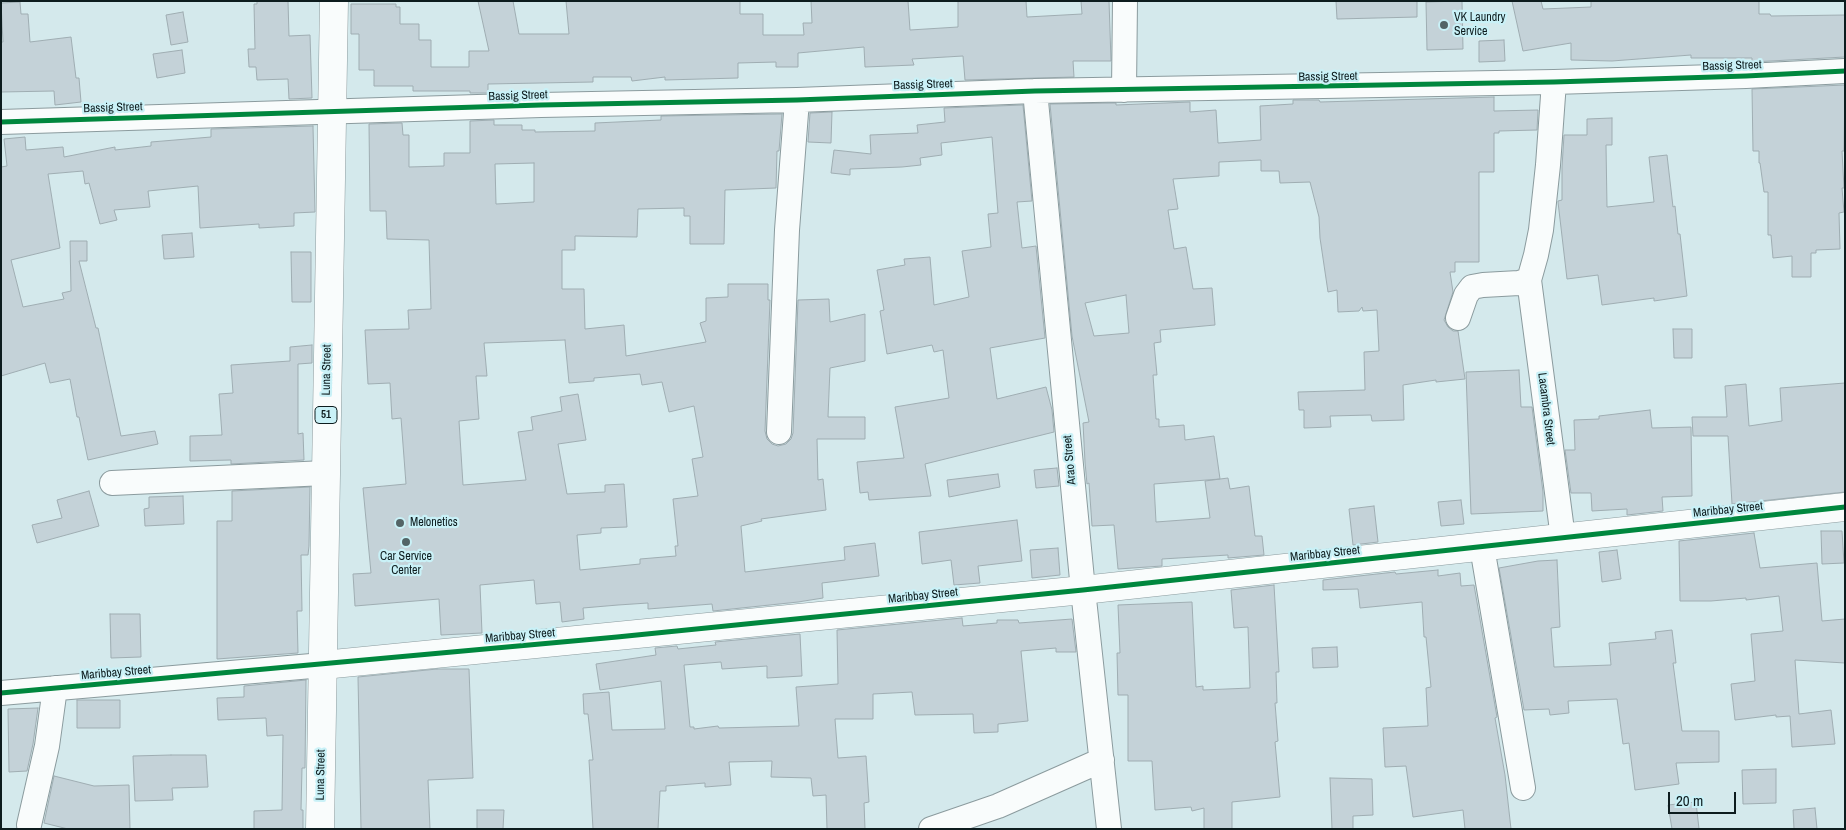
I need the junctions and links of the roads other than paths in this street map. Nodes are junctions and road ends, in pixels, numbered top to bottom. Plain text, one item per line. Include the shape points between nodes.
1 (334, 1) edge
2 (1125, 1) edge
3 (1845, 71) edge
4 (1554, 82) junction
5 (1124, 90) junction
6 (1034, 91) junction
7 (797, 100) junction
8 (332, 111) junction
9 (1, 122) edge
10 (1529, 280) junction
11 (1458, 318) dead end
12 (779, 432) dead end
13 (325, 473) junction
14 (112, 483) dead end
15 (1845, 507) edge
16 (1563, 538) junction
17 (1482, 547) junction
18 (1083, 590) junction
19 (323, 665) junction
20 (55, 688) junction
21 (1, 693) edge
22 (1102, 760) junction
23 (1523, 788) dead end
24 (29, 825) dead end
25 (320, 829) edge
26 (931, 829) edge
27 (1109, 829) edge

1 - 8 street, Luna Street / 51
2 - 5 street
3 - 4 street, Bassig Street
4 - 5 street, Bassig Street
4 - 10 street, Lacambra Street via 1541,230
5 - 6 street, Bassig Street
6 - 7 street, Bassig Street
6 - 18 street, Arao Street
7 - 8 street, Bassig Street
7 - 12 street via 787,230
8 - 9 street, Bassig Street
8 - 13 street, Luna Street / 51
10 - 11 street via 1472,287
10 - 16 street, Lacambra Street
13 - 14 street
13 - 19 street, Luna Street / 51
15 - 16 street, Maribbay Street
16 - 17 street, Maribbay Street
17 - 18 street, Maribbay Street
17 - 23 street
18 - 19 street, Maribbay Street
18 - 22 street, Arao Street
19 - 20 street, Maribbay Street
19 - 25 street, Luna Street / 51
20 - 21 street, Maribbay Street
20 - 24 street via 47,746
22 - 26 street via 998,806
22 - 27 street, Arao Street

